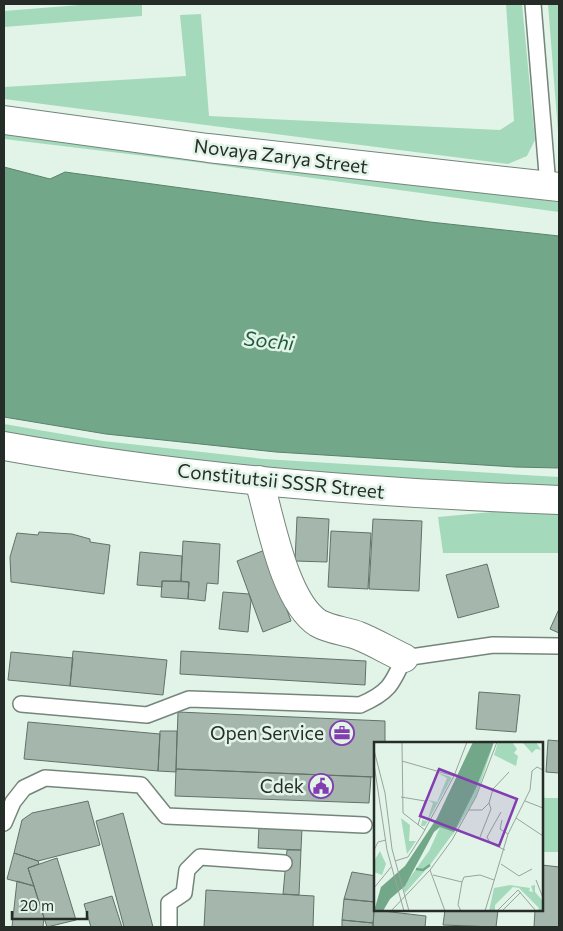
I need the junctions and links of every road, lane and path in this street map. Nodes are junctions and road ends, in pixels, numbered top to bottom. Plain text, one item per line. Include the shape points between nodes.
1 (534, 4) edge
2 (4, 120) edge
3 (554, 186) edge
4 (4, 446) edge
5 (259, 480) junction
6 (559, 500) edge
7 (559, 646) edge
8 (404, 658) junction
9 (21, 704) dead end
10 (4, 823) edge
11 (364, 825) dead end
12 (284, 863) dead end
13 (169, 927) edge

1 - 3 lane
2 - 3 street, Novaya Zarya Street via 208,148
4 - 5 street, Constitutsii SSSR Street via 102,464
5 - 6 street, Constitutsii SSSR Street via 420,495
5 - 8 street via 284,569 306,614 320,624 359,636
7 - 8 lane via 493,645
8 - 9 lane via 392,685 360,705 189,698 147,715
10 - 11 lane via 13,802 24,788 45,778 141,785 166,816
12 - 13 lane via 200,858 187,870 184,893 169,903

